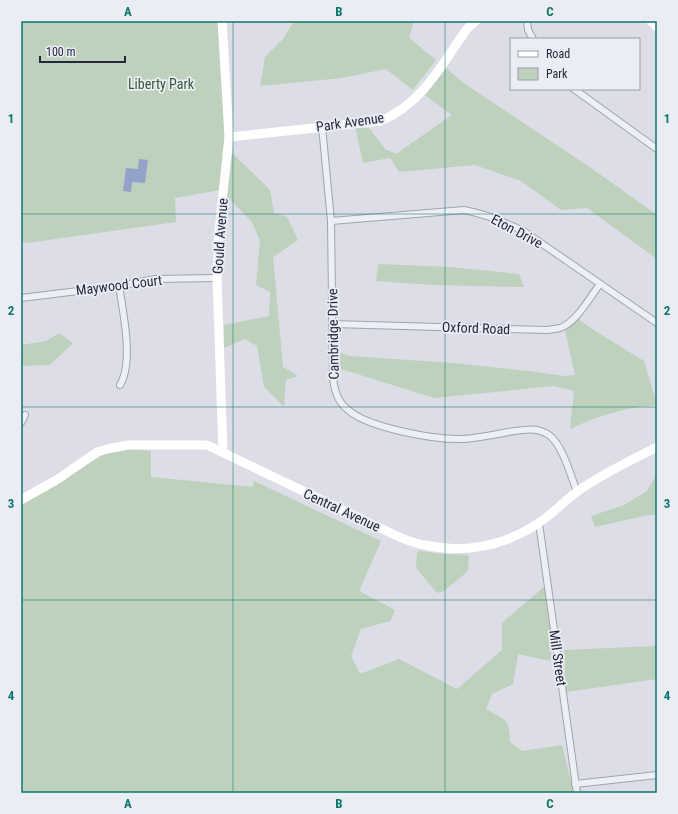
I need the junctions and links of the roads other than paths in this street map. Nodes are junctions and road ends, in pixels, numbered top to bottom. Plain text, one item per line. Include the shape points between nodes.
1 (222, 21) edge
2 (476, 21) edge
3 (526, 21) edge
4 (651, 21) edge
5 (657, 27) edge
6 (532, 38) edge
7 (575, 90) edge
8 (322, 126) junction
9 (229, 136) junction
10 (657, 149) edge
11 (331, 221) junction
12 (217, 278) junction
13 (600, 284) junction
14 (119, 286) junction
15 (21, 298) edge
16 (657, 323) edge
17 (332, 324) junction
18 (120, 385) dead end
19 (25, 415) dead end
20 (21, 423) edge
21 (657, 448) edge
22 (223, 452) junction
23 (577, 492) junction
24 (21, 500) edge
25 (539, 523) junction
26 (657, 775) edge
27 (575, 784) junction
28 (577, 793) edge

1 - 9 street, Gould Avenue
2 - 8 street, Park Avenue via 467,29 424,90 400,111 381,120
3 - 6 street
4 - 5 street
7 - 10 street
8 - 9 street, Park Avenue
8 - 11 street, Cambridge Drive
9 - 12 street, Gould Avenue
11 - 13 street, Eton Drive via 464,210 482,213 525,232
11 - 17 street, Cambridge Drive
12 - 14 street, Maywood Court via 155,279
12 - 22 street, Gould Avenue
13 - 16 street, Eton Drive
13 - 17 street, Oxford Road via 571,322 560,328 548,330
14 - 15 street, Maywood Court
14 - 18 street via 126,338 125,373
17 - 23 street, Cambridge Drive via 334,387 339,400 351,413 391,429 420,436 463,439 528,429 542,432 552,438 561,450
19 - 20 street
21 - 23 street, Central Avenue
22 - 24 street, Central Avenue via 206,445 118,446 97,452 58,479
22 - 25 street, Central Avenue via 392,534 423,545 444,549 487,546 513,537
23 - 25 street, Central Avenue
25 - 27 street, Mill Street
26 - 27 street
27 - 28 street, Mill Street

